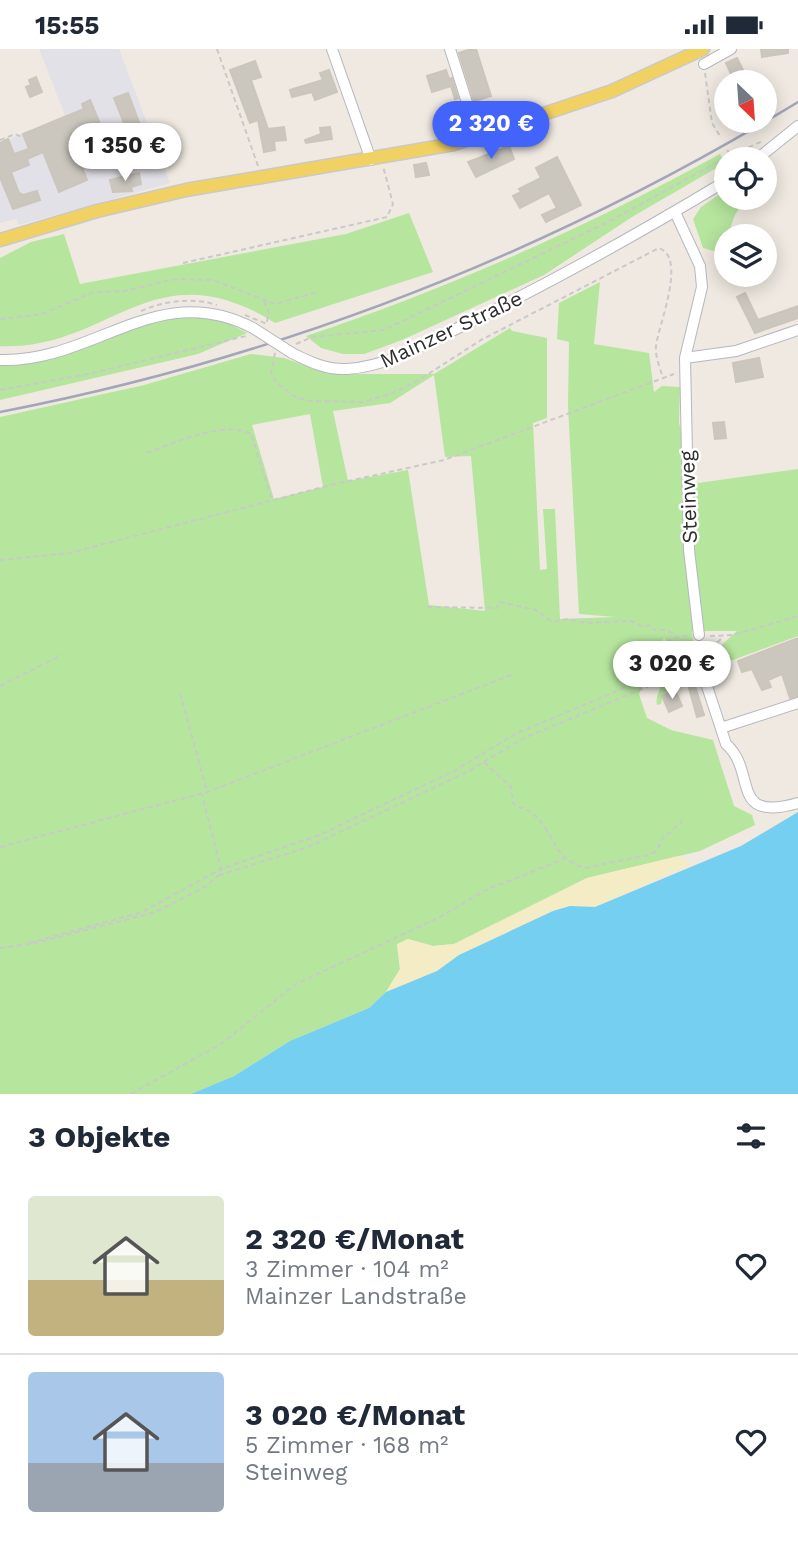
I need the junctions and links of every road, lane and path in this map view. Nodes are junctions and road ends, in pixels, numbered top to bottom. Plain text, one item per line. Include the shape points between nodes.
1 (217, 49) edge
2 (332, 49) edge
3 (450, 49) edge
4 (703, 49) edge
5 (731, 49) edge
6 (704, 64) joint
7 (798, 126) edge
8 (22, 137) dead end
9 (478, 137) junction
10 (720, 137) dead end
11 (0, 140) edge
12 (766, 140) dead end
13 (750, 147) edge
14 (772, 147) edge
15 (376, 159) junction
16 (714, 164) edge
17 (259, 167) dead end
18 (714, 188) edge
19 (675, 212) junction
20 (0, 240) edge
21 (183, 263) dead end
22 (318, 292) dead end
23 (264, 300) junction
24 (0, 319) edge
25 (798, 330) edge
26 (252, 332) junction
27 (289, 351) junction
28 (274, 354) dead end
29 (685, 358) junction
30 (0, 360) edge
31 (685, 373) junction
32 (663, 378) junction
33 (0, 390) edge
34 (148, 453) dead end
35 (272, 501) junction
36 (0, 560) edge
37 (428, 607) dead end
38 (798, 617) edge
39 (699, 635) junction
40 (678, 636) junction
41 (724, 637) junction
42 (62, 655) dead end
43 (513, 674) dead end
44 (702, 674) dead end
45 (0, 686) edge
46 (180, 693) dead end
47 (798, 703) edge
48 (721, 728) junction
49 (484, 761) junction
50 (207, 792) junction
51 (202, 793) junction
52 (798, 803) edge
53 (683, 821) dead end
54 (0, 847) edge
55 (564, 859) junction
56 (221, 869) junction
57 (219, 876) junction
58 (29, 943) junction
59 (0, 948) edge
60 (131, 1094) edge

1 - 17 path
2 - 15 street
3 - 9 street
4 - 9 main road via 612,91
5 - 6 street
6 - 10 path via 712,123
7 - 14 street
8 - 11 path via 15,134
9 - 15 main road
12 - 13 path
15 - 20 main road via 169,193
15 - 21 path via 393,204 387,217
16 - 27 path via 606,223 384,330 312,337
18 - 19 street, Mainzer Straße
19 - 27 street, Mainzer Straße via 527,293 373,365 329,369
19 - 29 street, Steinweg via 700,266 702,287
22 - 23 path via 275,304
23 - 24 path via 213,280 175,279 125,291 94,292 42,314
23 - 26 path via 268,320
25 - 29 street via 736,351
26 - 27 street, Mainzer Straße, bridge
26 - 30 street, Mainzer Straße via 223,315 177,311 141,319 51,355
26 - 33 path
28 - 32 path via 271,374 292,395 308,401 363,402 419,380 481,339 659,248 671,261 670,291 656,349
29 - 31 street, Steinweg
31 - 32 path
31 - 39 street, Steinweg via 689,549
32 - 35 path via 444,460
34 - 35 path via 201,432 244,430 251,434
35 - 36 path via 69,553
37 - 40 path via 497,608 500,602 536,610 552,622 631,621
38 - 41 path
39 - 40 path
39 - 41 path
40 - 56 path via 663,642 644,677 631,685 515,734 454,771 319,835
41 - 49 path via 678,673 524,738
42 - 45 path
43 - 50 path
44 - 48 street
46 - 50 path
47 - 48 street
48 - 52 street via 746,791 756,803 772,810
49 - 55 path via 512,787 513,803 531,812
49 - 57 path via 306,848
50 - 51 path
51 - 54 path
51 - 56 path
53 - 55 path via 648,855 585,868
55 - 60 path via 486,890 440,917 296,984 221,1044
56 - 57 path
56 - 58 path via 142,912
57 - 58 path via 156,912
58 - 59 path

